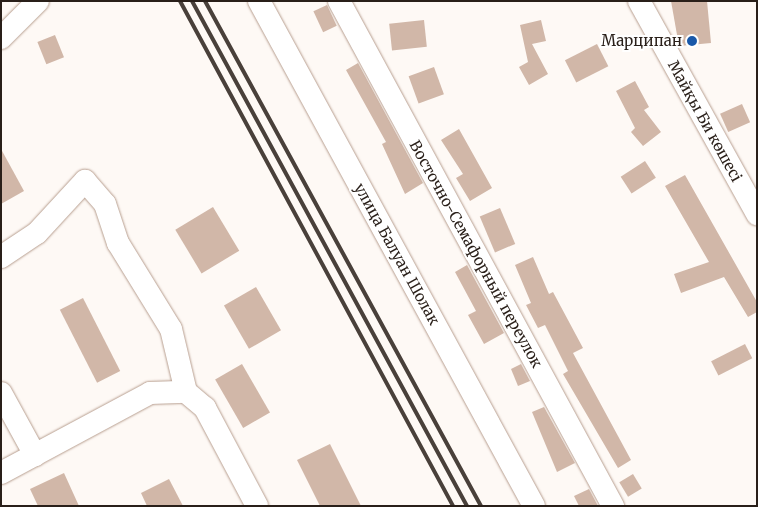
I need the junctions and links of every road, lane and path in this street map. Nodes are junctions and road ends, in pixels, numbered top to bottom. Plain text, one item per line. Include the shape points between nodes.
1 (38, 1) edge
2 (259, 1) edge
3 (338, 1) edge
4 (639, 1) edge
5 (1, 38) edge
6 (757, 214) edge
7 (1, 257) edge
8 (186, 392) junction
9 (1, 394) edge
10 (35, 455) junction
11 (1, 473) edge
12 (257, 506) edge
13 (534, 506) edge
14 (612, 506) edge

1 - 5 street
2 - 13 street, улица Балуан Шолак
3 - 14 street, Восточно-Семафорный переулок
4 - 6 street, Майқы Би көшесі
7 - 8 street via 37,233 85,181 105,204 118,243 171,329
8 - 10 street via 150,393
8 - 12 street via 205,408
9 - 10 street
10 - 11 street

